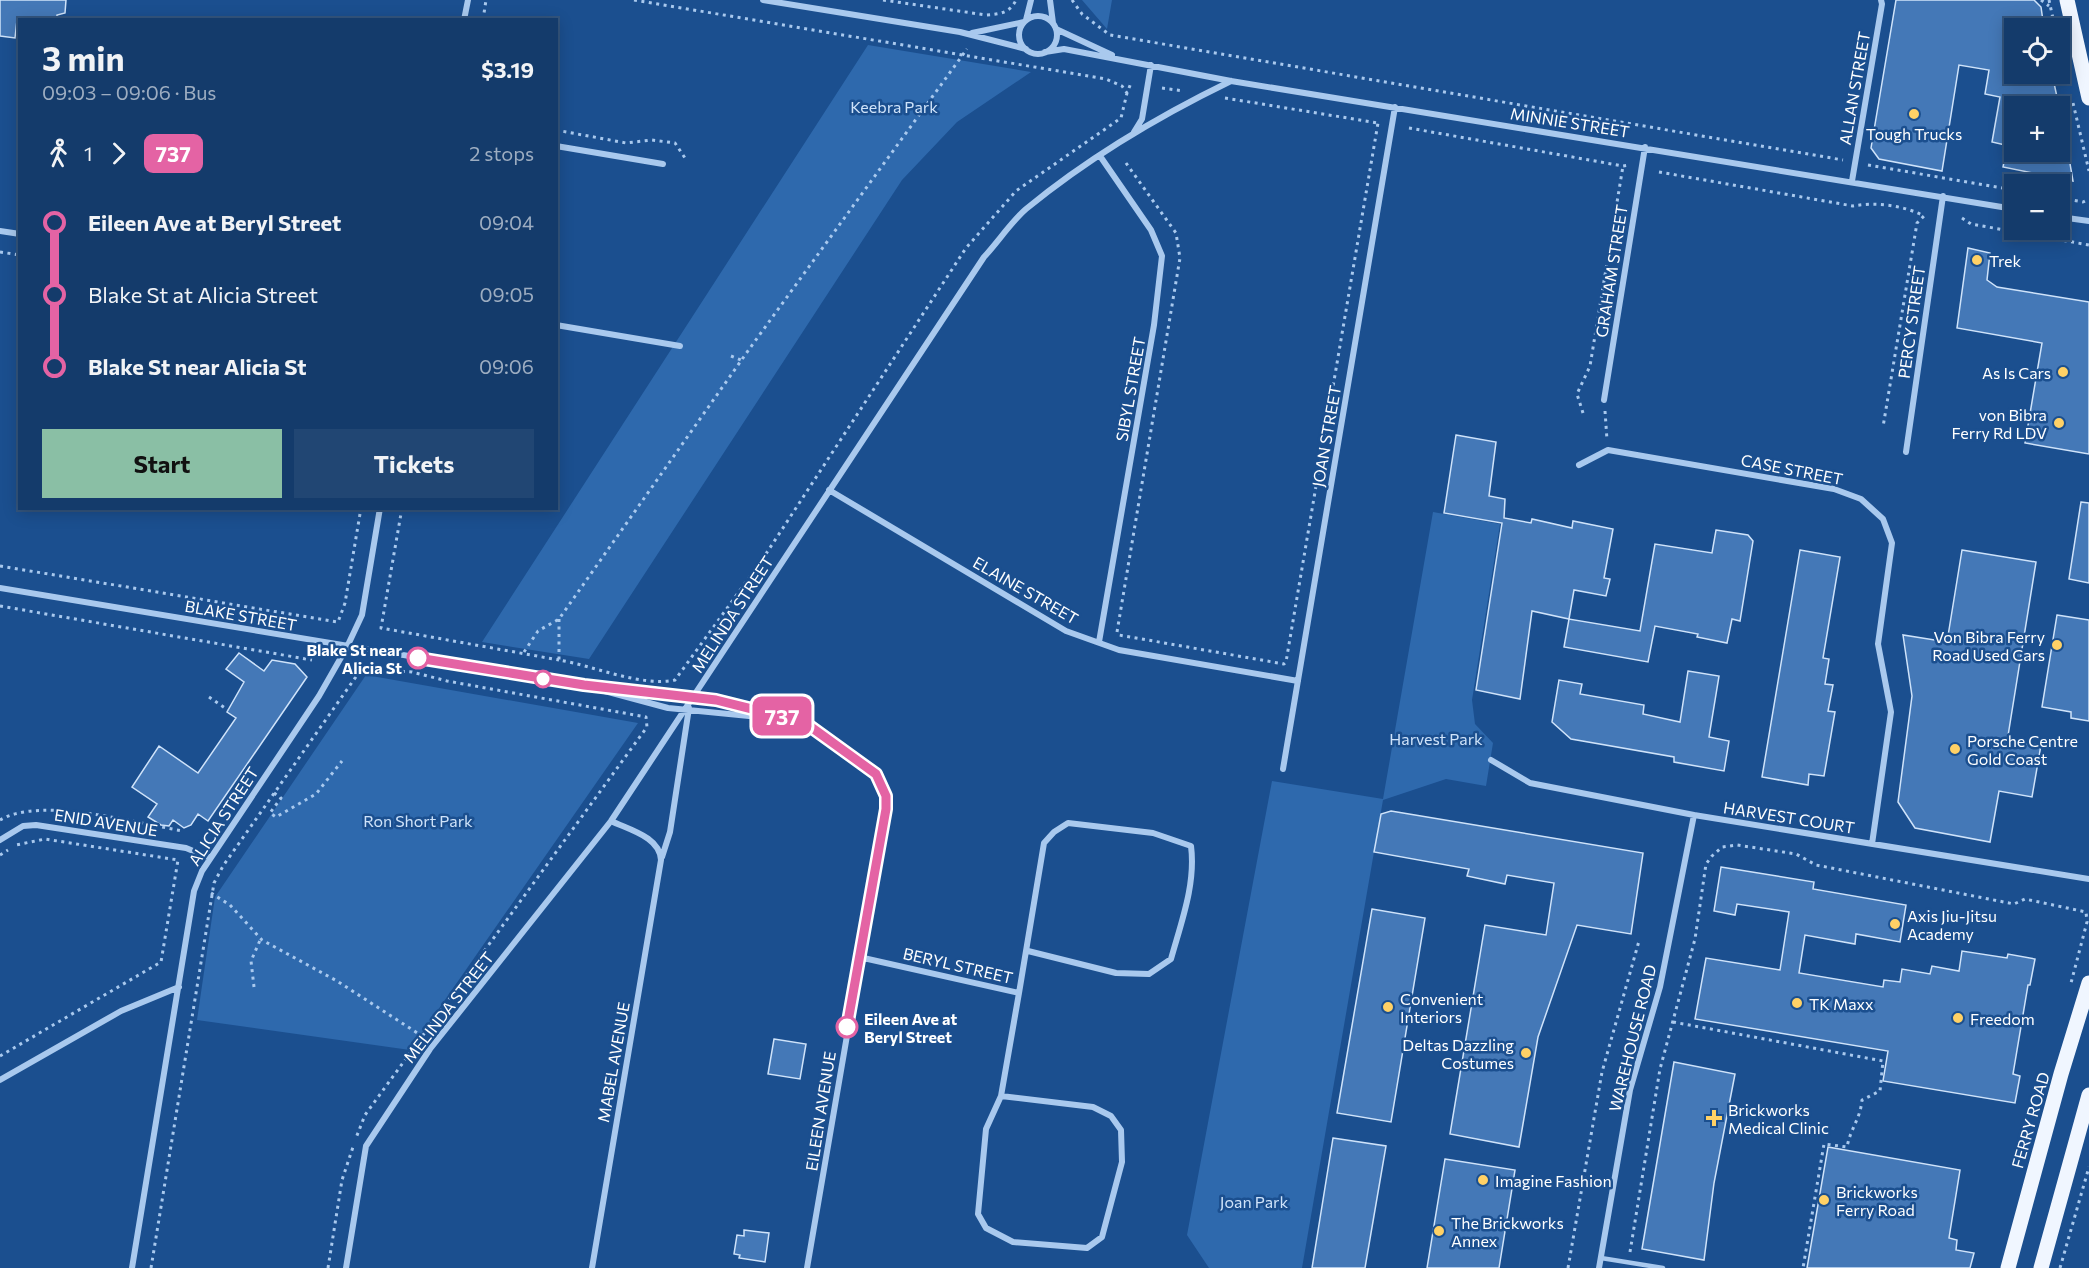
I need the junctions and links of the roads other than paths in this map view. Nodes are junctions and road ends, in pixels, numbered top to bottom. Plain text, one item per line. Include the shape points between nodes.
1 (468, 0) edge
2 (763, 0) edge
3 (1032, 0) edge
4 (1050, 0) edge
5 (1881, 0) edge
6 (2067, 0) edge
7 (464, 18) edge
8 (1025, 21) junction
9 (1054, 26) junction
10 (969, 33) junction
11 (1026, 49) junction
12 (1045, 52) junction
13 (1120, 59) junction
14 (1152, 65) junction
15 (1231, 81) junction
16 (2089, 98) edge
17 (1395, 107) junction
18 (1129, 136) junction
19 (558, 146) edge
20 (1645, 147) junction
21 (1100, 156) junction
22 (663, 164) dead end
23 (1852, 181) junction
24 (1943, 196) junction
25 (2004, 207) edge
26 (2070, 218) edge
27 (2089, 221) edge
28 (0, 231) edge
29 (18, 234) edge
30 (558, 325) edge
31 (680, 346) dead end
32 (1604, 400) road end
33 (1906, 452) dead end
34 (1579, 465) dead end
35 (829, 490) junction
36 (380, 510) edge
37 (0, 588) edge
38 (1099, 642) junction
39 (347, 647) junction
40 (1298, 681) junction
41 (584, 685) junction
42 (694, 697) junction
43 (688, 708) junction
44 (795, 720) junction
45 (1491, 760) dead end
46 (1283, 769) dead end
47 (1694, 815) junction
48 (611, 822) junction
49 (0, 840) edge
50 (1872, 844) junction
51 (210, 858) junction
52 (661, 860) junction
53 (2089, 879) edge
54 (1028, 951) junction
55 (859, 957) junction
56 (2089, 983) edge
57 (179, 987) junction
58 (1019, 993) junction
59 (0, 1080) edge
60 (2089, 1095) edge
61 (1001, 1096) junction
62 (1601, 1258) junction
63 (132, 1268) edge
64 (346, 1268) edge
65 (592, 1268) edge
66 (807, 1268) edge
67 (1599, 1268) edge
68 (1663, 1268) edge
69 (2008, 1268) edge
70 (2040, 1268) edge

1 - 7 street
2 - 10 street
3 - 8 street
4 - 9 street
5 - 23 street, ALLAN STREET
6 - 16 main road
8 - 9 street via 1040,16
8 - 10 street
8 - 11 street via 1019,35
9 - 12 street via 1054,44
9 - 13 street, MINNIE STREET
10 - 11 street
11 - 12 street
12 - 13 street, MINNIE STREET via 1062,48
13 - 14 street, MINNIE STREET
14 - 15 street, MINNIE STREET
14 - 18 street, MELINDA STREET via 1142,119
15 - 17 street, MINNIE STREET
15 - 18 street, MELINDA STREET
17 - 20 street, MINNIE STREET
17 - 40 street, JOAN STREET
18 - 21 street, MELINDA STREET
19 - 22 street
20 - 23 street, MINNIE STREET
20 - 32 street, GRAHAM STREET
21 - 35 street, MELINDA STREET via 1025,210 984,258
21 - 38 street, SIBYL STREET via 1151,230 1162,256 1154,325
23 - 24 street, MINNIE STREET
24 - 25 street, MINNIE STREET
24 - 33 street, PERCY STREET
26 - 27 street
28 - 29 street
30 - 31 street
34 - 50 street, CASE STREET via 1608,450 1834,489 1861,499 1883,519 1892,543 1878,644 1891,712
35 - 38 street, ELAINE STREET via 1066,631
35 - 42 street, MELINDA STREET
36 - 39 street, ALICIA STREET via 362,615
37 - 39 street, BLAKE STREET
38 - 40 street, ELAINE STREET via 1119,650
39 - 41 street, BLAKE STREET
39 - 51 street, ALICIA STREET via 319,696
40 - 46 street, JOAN STREET
41 - 42 street, BLAKE STREET
41 - 43 street, BLAKE STREET via 657,706
42 - 43 street, MELINDA STREET
42 - 44 street, BLAKE STREET
43 - 44 street, BLAKE STREET
43 - 48 street, MELINDA STREET
43 - 52 street, MABEL AVENUE via 670,832
44 - 55 street, EILEEN AVENUE via 808,724 866,765 876,774 886,796
45 - 47 street, HARVEST COURT via 1530,783
47 - 50 street, HARVEST COURT
47 - 62 street, WAREHOUSE ROAD via 1662,976 1630,1090
48 - 52 street via 654,842
48 - 64 street, MELINDA STREET via 430,1049 366,1146
49 - 51 street, ENID AVENUE via 23,826 36,825 186,848
50 - 53 street, HARVEST COURT
51 - 57 street, ALICIA STREET via 195,891
52 - 65 street, MABEL AVENUE
54 - 54 street via 1044,843 1054,832 1068,823 1154,833 1191,846 1187,901 1171,959 1149,974 1116,973
54 - 58 street
55 - 58 street, BERYL STREET
55 - 66 street, EILEEN AVENUE
56 - 69 main road, FERRY ROAD
57 - 59 street via 121,1011
57 - 63 street, ALICIA STREET
58 - 61 street, BERYL STREET
60 - 70 main road
61 - 61 street, BERYL STREET via 986,1129 978,1214 986,1228 1013,1242 1087,1248 1102,1237 1122,1162 1121,1130 1111,1116 1093,1107
62 - 67 street, WAREHOUSE ROAD
62 - 68 lane

